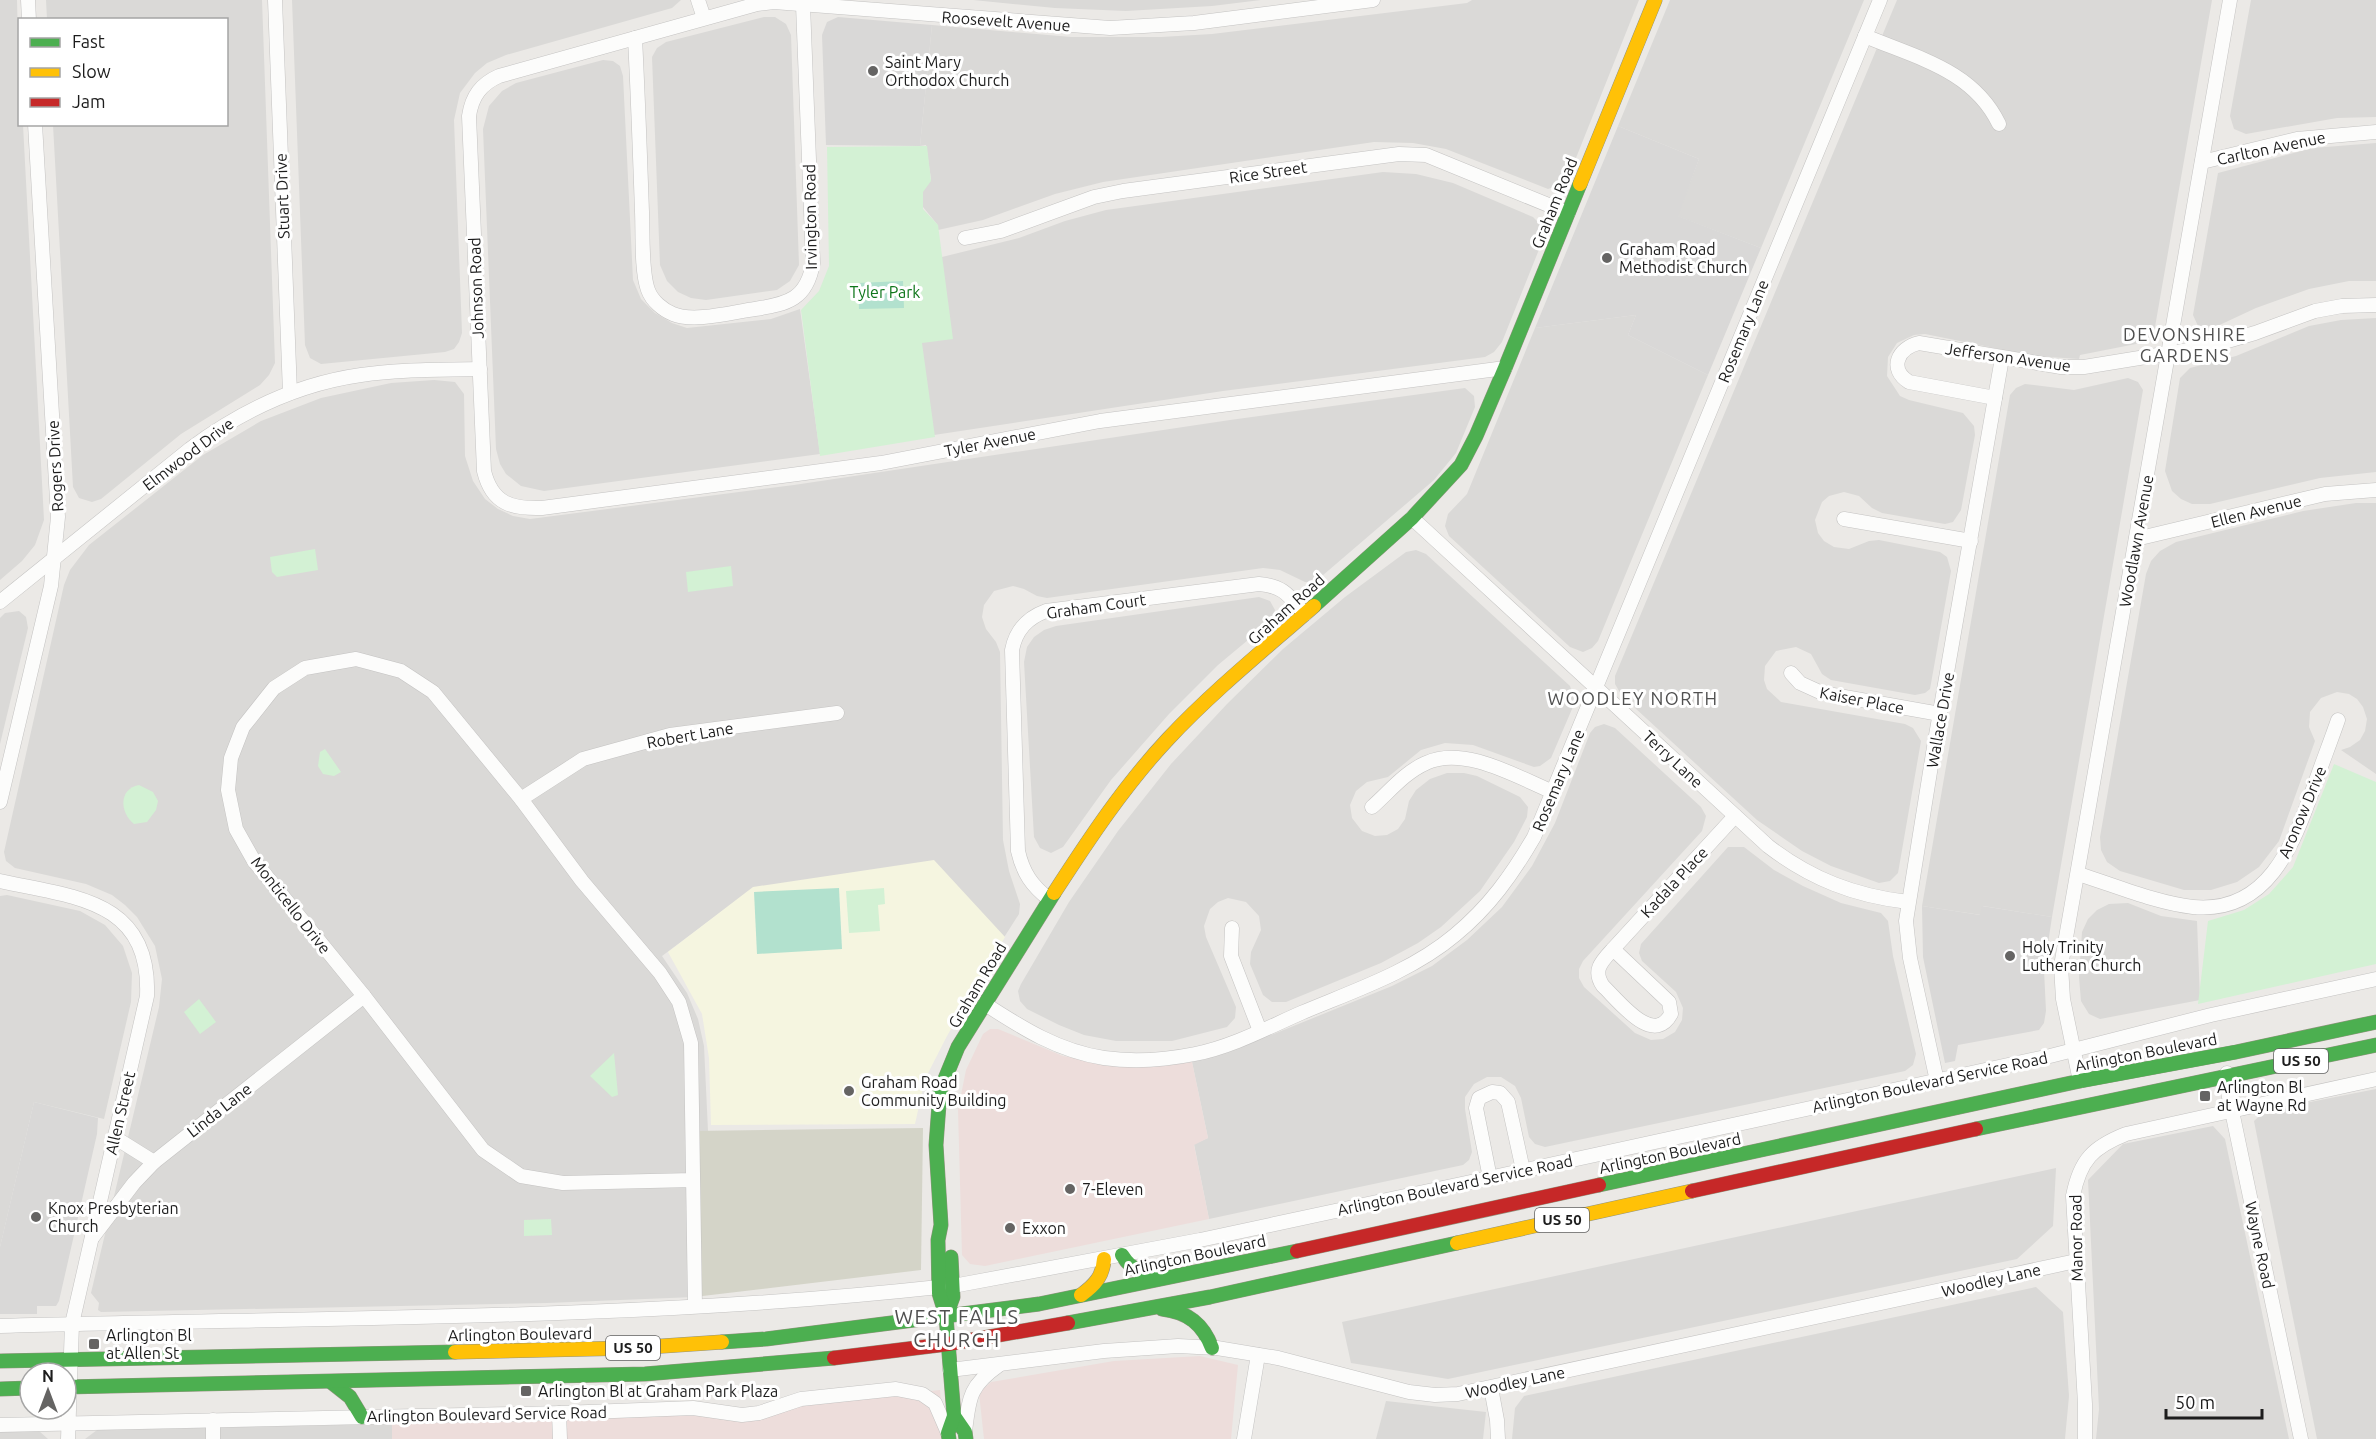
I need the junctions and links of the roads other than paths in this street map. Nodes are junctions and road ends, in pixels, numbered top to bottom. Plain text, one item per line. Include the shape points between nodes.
1 (28, 0) edge
2 (274, 0) edge
3 (698, 0) edge
4 (1373, 0) edge
5 (1655, 0) edge
6 (1880, 0) edge
7 (2230, 0) edge
8 (802, 5) junction
9 (869, 5) edge
10 (29, 18) edge
11 (704, 18) junction
12 (1865, 36) junction
13 (634, 38) junction
14 (475, 95) joint
15 (1998, 124) dead end
16 (35, 126) edge
17 (2376, 132) edge
18 (2202, 162) junction
19 (1568, 213) junction
20 (965, 238) dead end
21 (2376, 304) edge
22 (2169, 354) junction
23 (2002, 358) junction
24 (1505, 368) junction
25 (480, 369) junction
26 (290, 393) junction
27 (1995, 398) junction
28 (486, 481) joint
29 (2376, 490) edge
30 (1412, 518) junction
31 (1844, 519) dead end
32 (2136, 539) junction
33 (1971, 541) junction
34 (55, 558) junction
35 (0, 602) edge
36 (1305, 614) junction
37 (1011, 616) dead end
38 (1022, 626) junction
39 (1791, 673) dead end
40 (1596, 688) junction
41 (837, 713) dead end
42 (1940, 714) junction
43 (2338, 720) dead end
44 (1553, 792) junction
45 (521, 800) junction
46 (0, 802) edge
47 (1372, 807) dead end
48 (1735, 816) junction
49 (2078, 874) junction
50 (0, 881) edge
51 (1049, 899) junction
52 (1908, 902) junction
53 (1232, 928) dead end
54 (1613, 949) junction
55 (2376, 979) edge
56 (364, 996) junction
57 (985, 1004) junction
58 (2376, 1022) edge
59 (1260, 1031) junction
60 (2376, 1045) edge
61 (2075, 1050) junction
62 (2236, 1052) junction
63 (2225, 1078) junction
64 (2376, 1079) edge
65 (1937, 1081) junction
66 (2080, 1081) junction
67 (2232, 1110) junction
68 (2045, 1114) junction
69 (114, 1137) junction
70 (154, 1162) junction
71 (1523, 1170) junction
72 (1490, 1178) junction
73 (693, 1180) junction
74 (90, 1240) junction
75 (1122, 1255) junction
76 (1104, 1259) junction
77 (2076, 1261) junction
78 (1169, 1278) junction
79 (946, 1286) junction
80 (1081, 1295) junction
81 (695, 1306) junction
82 (1146, 1309) junction
83 (946, 1316) junction
84 (72, 1324) junction
85 (0, 1326) edge
86 (948, 1344) junction
87 (1212, 1348) junction
88 (1258, 1355) junction
89 (70, 1360) junction
90 (0, 1361) edge
91 (1001, 1364) junction
92 (951, 1370) junction
93 (388, 1381) junction
94 (331, 1382) junction
95 (78, 1387) edge
96 (18, 1388) edge
97 (1491, 1388) junction
98 (0, 1389) edge
99 (559, 1413) junction
100 (954, 1416) junction
101 (362, 1417) junction
102 (213, 1420) junction
103 (68, 1424) junction
104 (0, 1425) edge
105 (949, 1436) edge
106 (966, 1436) edge
107 (68, 1439) edge
108 (213, 1439) edge
109 (560, 1439) edge
110 (1244, 1439) edge
111 (1498, 1439) edge
112 (2085, 1439) edge
113 (2301, 1439) edge

1 - 10 street
2 - 26 street, Stuart Drive
3 - 11 street
4 - 9 street, Roosevelt Avenue via 1194,23 1119,28
5 - 19 main road, Graham Road
6 - 12 street, Rosemary Lane
7 - 18 street, Woodlawn Avenue
8 - 9 street, Roosevelt Avenue
8 - 11 street, Roosevelt Avenue via 757,4
8 - 13 street, Irvington Road via 813,263 811,277 799,295 774,306 684,317 664,309 649,292 643,243
11 - 13 street, Roosevelt Avenue
12 - 15 street via 1957,75 1983,97
12 - 40 street, Rosemary Lane
13 - 14 street, Roosevelt Avenue via 499,76
14 - 25 street, Johnson Road via 469,116
16 - 34 street, Rogers Drive via 58,517
17 - 18 street, Carlton Avenue via 2296,139
18 - 22 street, Woodlawn Avenue
19 - 20 street, Rice Street via 1426,156 1399,154 1123,191 1000,231
19 - 24 main road, Graham Road
21 - 22 street, Jefferson Avenue via 2315,311 2255,333
22 - 23 street, Jefferson Avenue via 2084,367
22 - 32 street, Woodlawn Avenue
23 - 27 street, Wallace Drive
23 - 27 street, Jefferson Avenue via 1919,343 1908,345 1898,359 1901,374 1909,382
24 - 28 street, Tyler Avenue via 1100,422 881,463 542,508 504,502
24 - 30 main road, Graham Road via 1461,465
25 - 26 street, Elmwood Drive via 362,375
25 - 28 street, Johnson Road
26 - 34 street, Elmwood Drive via 214,431
27 - 33 street, Wallace Drive
29 - 32 street, Ellen Avenue via 2325,494
30 - 36 main road, Graham Road
30 - 40 street, Terry Lane
31 - 33 street
32 - 49 street, Woodlawn Avenue
33 - 42 street, Wallace Drive
34 - 35 street, Elmwood Drive
34 - 46 street, Rogers Drive
36 - 38 street, Graham Court via 1283,590 1259,584 1046,611
36 - 51 main road, Graham Road via 1168,739 1120,795
37 - 38 street
38 - 51 street via 1012,650 1018,851 1027,878
39 - 42 street, Kaiser Place via 1800,683 1822,693
40 - 44 street, Rosemary Lane
40 - 48 street, Terry Lane
41 - 45 street, Robert Lane via 670,735 583,759
42 - 52 street, Wallace Drive
43 - 49 street, Aronow Drive via 2290,848 2272,875 2247,895 2218,906 2192,907
44 - 47 street via 1480,762 1453,758 1426,763
44 - 59 street, Rosemary Lane via 1517,867 1482,911 1454,937 1404,969
45 - 56 street, Monticello Drive via 433,692 401,671 356,659 305,668 274,688 243,727 231,758 228,790 236,829 254,861
45 - 73 street, Monticello Drive via 582,881 660,973 678,1002 692,1043
48 - 52 street, Terry Lane via 1768,846 1832,885
48 - 54 street, Kadala Place
49 - 61 street, Woodlawn Avenue via 2061,982
50 - 69 street, Allen Street via 97,904 123,922 142,951 147,996
51 - 57 main road, Graham Road
52 - 65 street, Wallace Drive via 1907,939
53 - 59 street via 1231,956
54 - 54 street, Kadala Place via 1669,1002 1671,1014 1662,1025 1645,1025 1602,986 1599,965
55 - 61 street, Arlington Boulevard Service Road
56 - 70 street, Linda Lane
56 - 73 street, Monticello Drive via 483,1150 521,1176 563,1183
57 - 59 street, Rosemary Lane via 1050,1043 1104,1058 1164,1059 1195,1054
57 - 79 main road, Graham Road via 958,1047 940,1091 936,1145 941,1226 938,1240
58 - 62 main road, Arlington Boulevard / US 50
60 - 63 main road, US 50
61 - 65 street, Arlington Boulevard Service Road
61 - 66 street, Woodlawn Avenue
62 - 63 street
62 - 66 main road, Arlington Boulevard / US 50
63 - 67 street, Wayne Road
63 - 68 main road, US 50
64 - 67 street
65 - 71 street, Arlington Boulevard Service Road
66 - 68 main road via 2075,1096
66 - 78 main road, Arlington Boulevard / US 50
67 - 77 street, Manor Road via 2126,1134 2097,1148 2082,1166 2075,1188
67 - 113 street, Wayne Road
68 - 82 main road, US 50 via 1387,1260
69 - 70 street
69 - 74 street, Allen Street
70 - 74 street, Linda Lane
71 - 72 street, Arlington Boulevard Service Road
71 - 72 street via 1508,1102 1500,1093 1492,1092 1479,1098 1476,1108
72 - 75 street, Arlington Boulevard Service Road
73 - 81 street, Monticello Drive
74 - 84 street, Allen Street
75 - 76 street, Arlington Boulevard Service Road
75 - 78 main road via 1136,1273
76 - 79 street, Arlington Boulevard Service Road
76 - 80 main road via 1100,1279
77 - 97 street, Woodley Lane
77 - 112 street, Manor Road
78 - 80 main road, Arlington Boulevard / US 50
79 - 81 street, Arlington Boulevard Service Road
79 - 83 main road, Graham Road via 940,1299
80 - 83 main road, Arlington Boulevard / US 50
81 - 84 street, Arlington Boulevard Service Road via 539,1314
82 - 86 main road, US 50
82 - 87 main road via 1187,1314 1202,1327
83 - 86 main road, Graham Road
83 - 89 main road, Arlington Boulevard / US 50 via 766,1339 633,1348
84 - 85 street, Arlington Boulevard Service Road
84 - 89 street, Allen Street
86 - 92 main road, Graham Road
86 - 93 main road, US 50 via 740,1368
87 - 88 street, Woodley Lane
87 - 91 street, Woodley Lane via 1143,1347
88 - 97 street, Woodley Lane via 1409,1392 1458,1394
88 - 110 street
89 - 90 main road, Arlington Boulevard / US 50
91 - 92 street, Woodley Lane
91 - 106 street via 981,1378 969,1399
92 - 100 main road, Graham Road
93 - 94 main road, US 50
93 - 101 main road via 369,1400
94 - 95 main road, US 50
94 - 101 main road via 347,1391
96 - 98 main road
97 - 111 street
99 - 101 street, Arlington Boulevard Service Road
99 - 105 street, Arlington Boulevard Service Road via 693,1408 742,1415 801,1399 896,1389 922,1394 934,1403
99 - 109 street
100 - 105 main road, Graham Road
100 - 106 main road
101 - 102 street, Arlington Boulevard Service Road
102 - 103 street, Arlington Boulevard Service Road
102 - 108 street
103 - 104 street, Arlington Boulevard Service Road
103 - 107 street, Allen Street

